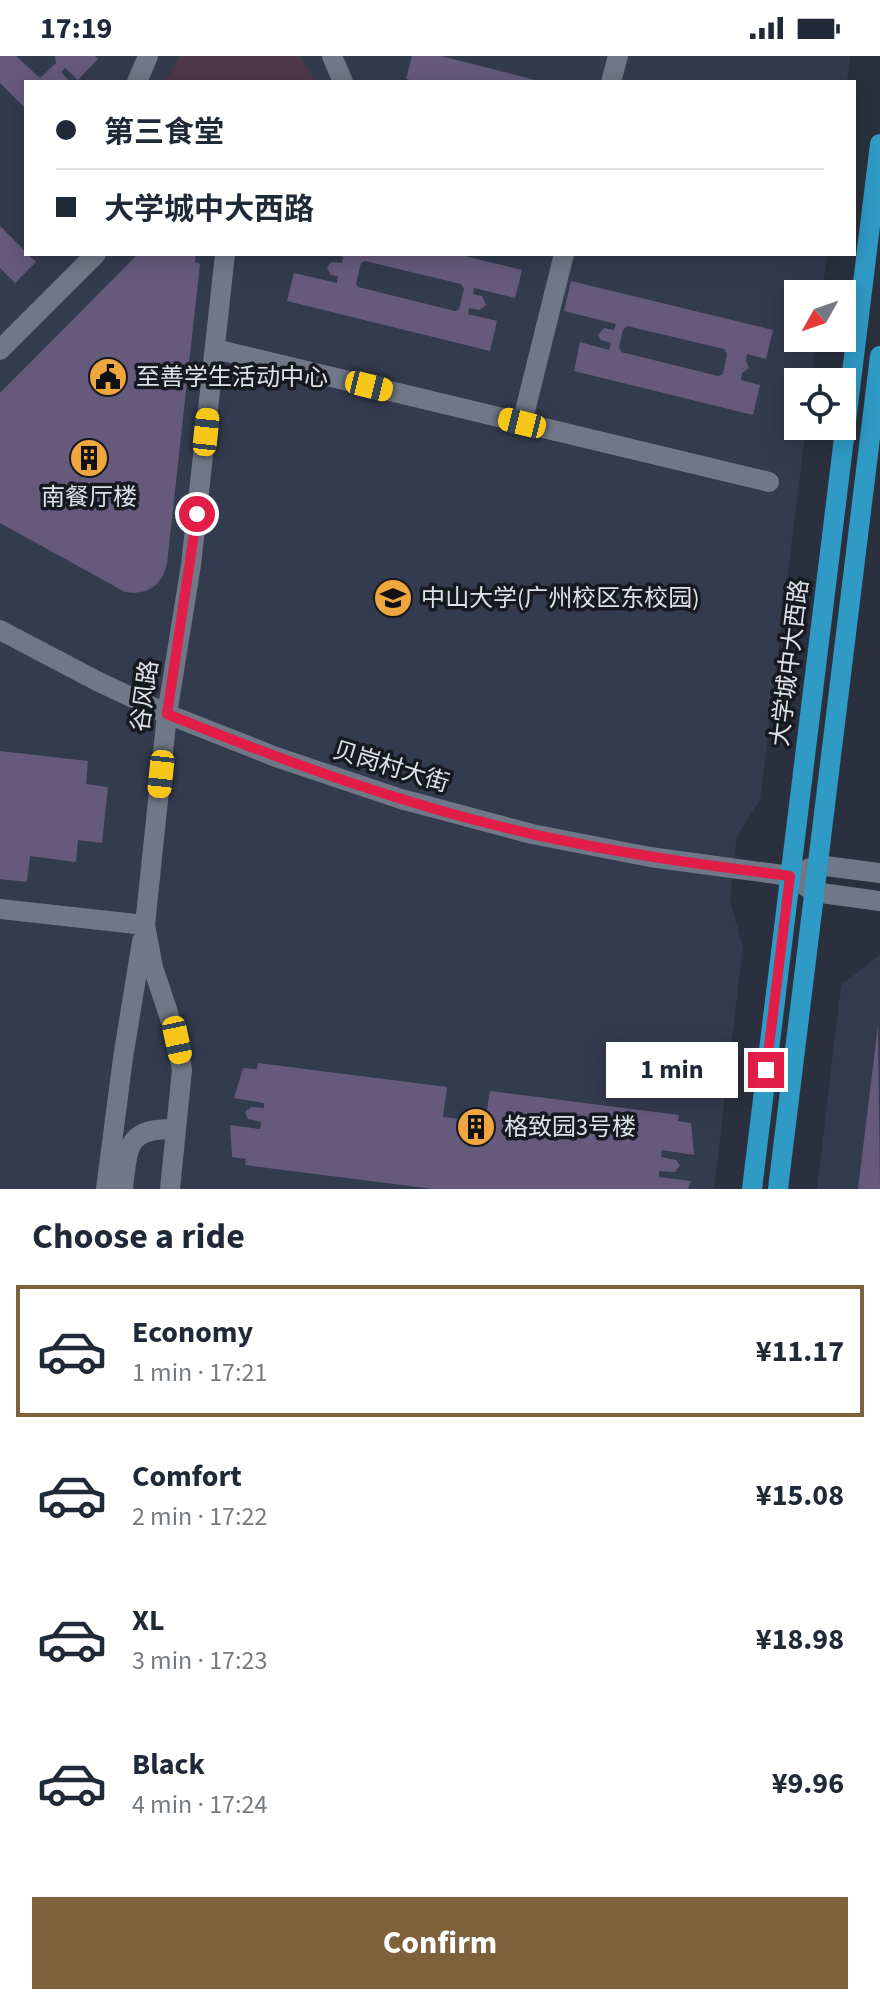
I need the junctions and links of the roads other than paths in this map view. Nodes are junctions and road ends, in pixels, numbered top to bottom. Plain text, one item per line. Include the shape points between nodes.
1 (148, 56) edge
2 (332, 56) edge
3 (618, 56) edge
4 (138, 80) edge
5 (342, 80) edge
6 (612, 80) edge
7 (880, 144) edge
8 (94, 256) edge
9 (225, 256) edge
10 (564, 256) edge
11 (215, 349) junction
12 (0, 350) edge
13 (880, 356) edge
14 (522, 423) junction
15 (769, 482) dead end
16 (0, 630) edge
17 (167, 714) junction
18 (818, 865) junction
19 (880, 873) edge
20 (790, 876) junction
21 (814, 892) junction
22 (880, 901) edge
23 (0, 909) edge
24 (145, 925) junction
25 (176, 1129) junction
26 (176, 1188) edge
27 (106, 1189) edge
28 (123, 1189) edge
29 (752, 1189) edge
30 (778, 1189) edge

1 - 4 street
2 - 5 street
3 - 6 street
7 - 20 main road, 大学城中大西路
8 - 12 street
9 - 11 street, 谷风路
10 - 14 street
11 - 14 street
11 - 17 street, 谷风路 via 191,565
13 - 18 main road
14 - 15 street
16 - 17 street, 贝岗村大街
17 - 20 street, 贝岗村大街 via 337,778 475,820 650,857
17 - 24 street, 谷风路
18 - 19 street
18 - 20 street
18 - 21 main road
20 - 21 street
20 - 29 main road, 大学城中大西路
21 - 22 street
21 - 30 main road
23 - 24 street
24 - 25 street, 谷风路 via 180,1056
24 - 27 street
25 - 26 street, 谷风路
25 - 28 street via 148,1131 135,1139

